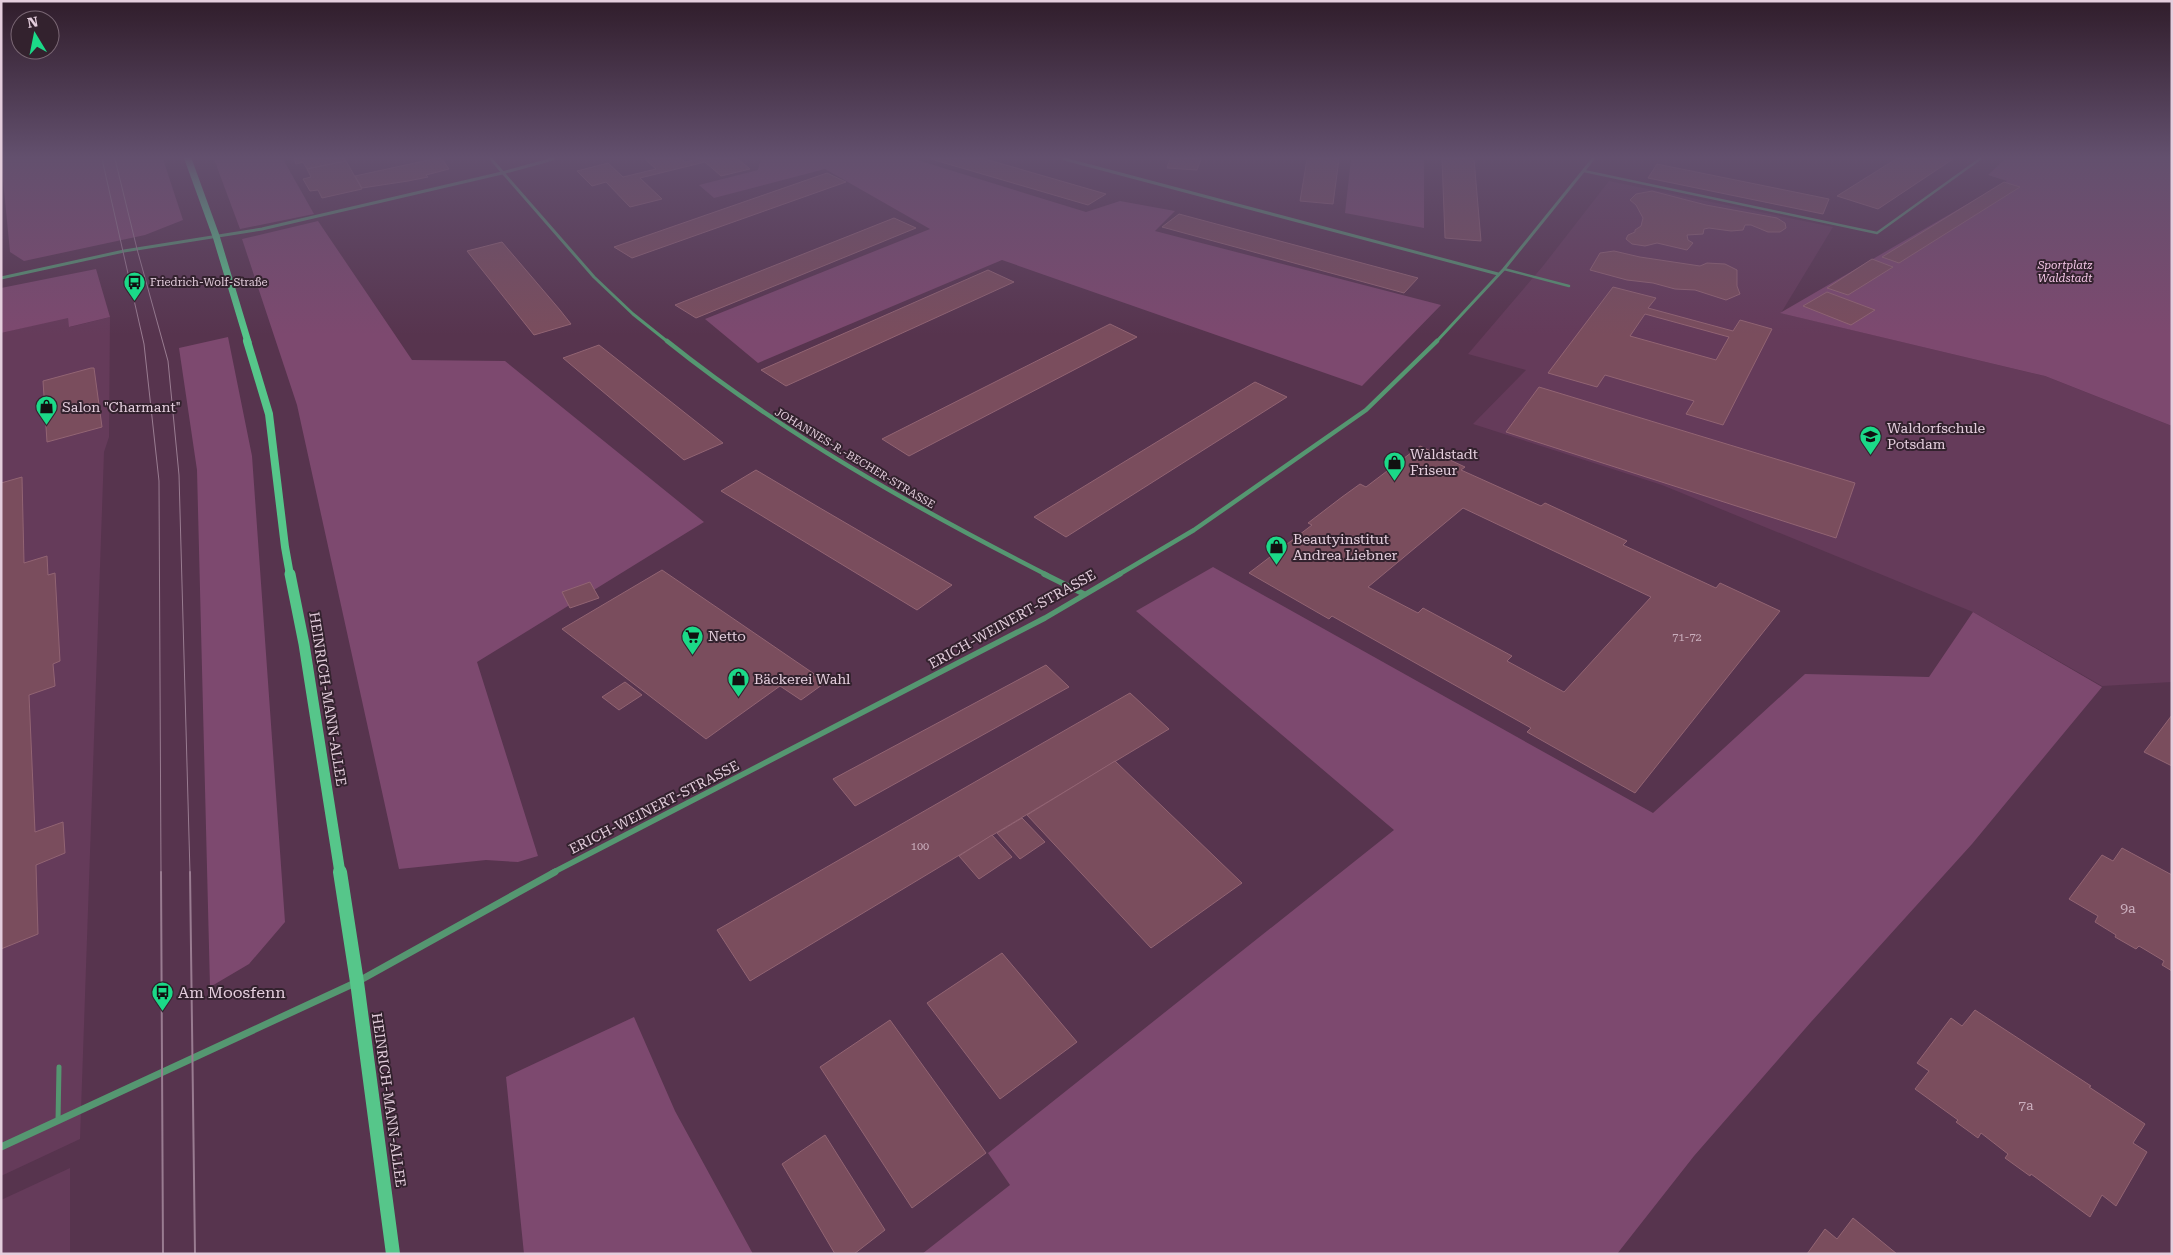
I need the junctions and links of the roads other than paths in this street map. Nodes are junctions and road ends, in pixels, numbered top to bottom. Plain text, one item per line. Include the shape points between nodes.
1 (209, 218) edge
2 (311, 218) edge
3 (543, 218) edge
4 (1285, 218) edge
5 (1546, 218) edge
6 (1804, 218) edge
7 (1898, 218) edge
8 (216, 236) junction
9 (1504, 269) junction
10 (1498, 274) junction
11 (1, 278) edge
12 (1569, 286) dead end
13 (1084, 594) junction
14 (357, 982) junction
15 (59, 1067) dead end
16 (58, 1121) junction
17 (1, 1147) edge
18 (393, 1254) edge

1 - 8 main road, HEINRICH-MANN-ALLEE
2 - 8 street
3 - 13 street, JOHANNES-R.-BECHER-STRASSE via 594,277 629,311 716,380 824,452 972,537
4 - 10 street
5 - 9 street, ERICH-WEINERT-STRASSE
6 - 7 lane via 1877,233
8 - 11 street via 124,251
8 - 14 main road, HEINRICH-MANN-ALLEE via 269,414 285,547 304,644
9 - 10 street, ERICH-WEINERT-STRASSE
9 - 12 lane
10 - 13 street, ERICH-WEINERT-STRASSE via 1431,348 1366,410 1194,530
13 - 14 street, ERICH-WEINERT-STRASSE via 1045,618 538,881
14 - 16 street
14 - 18 main road, HEINRICH-MANN-ALLEE
15 - 16 lane
16 - 17 street

